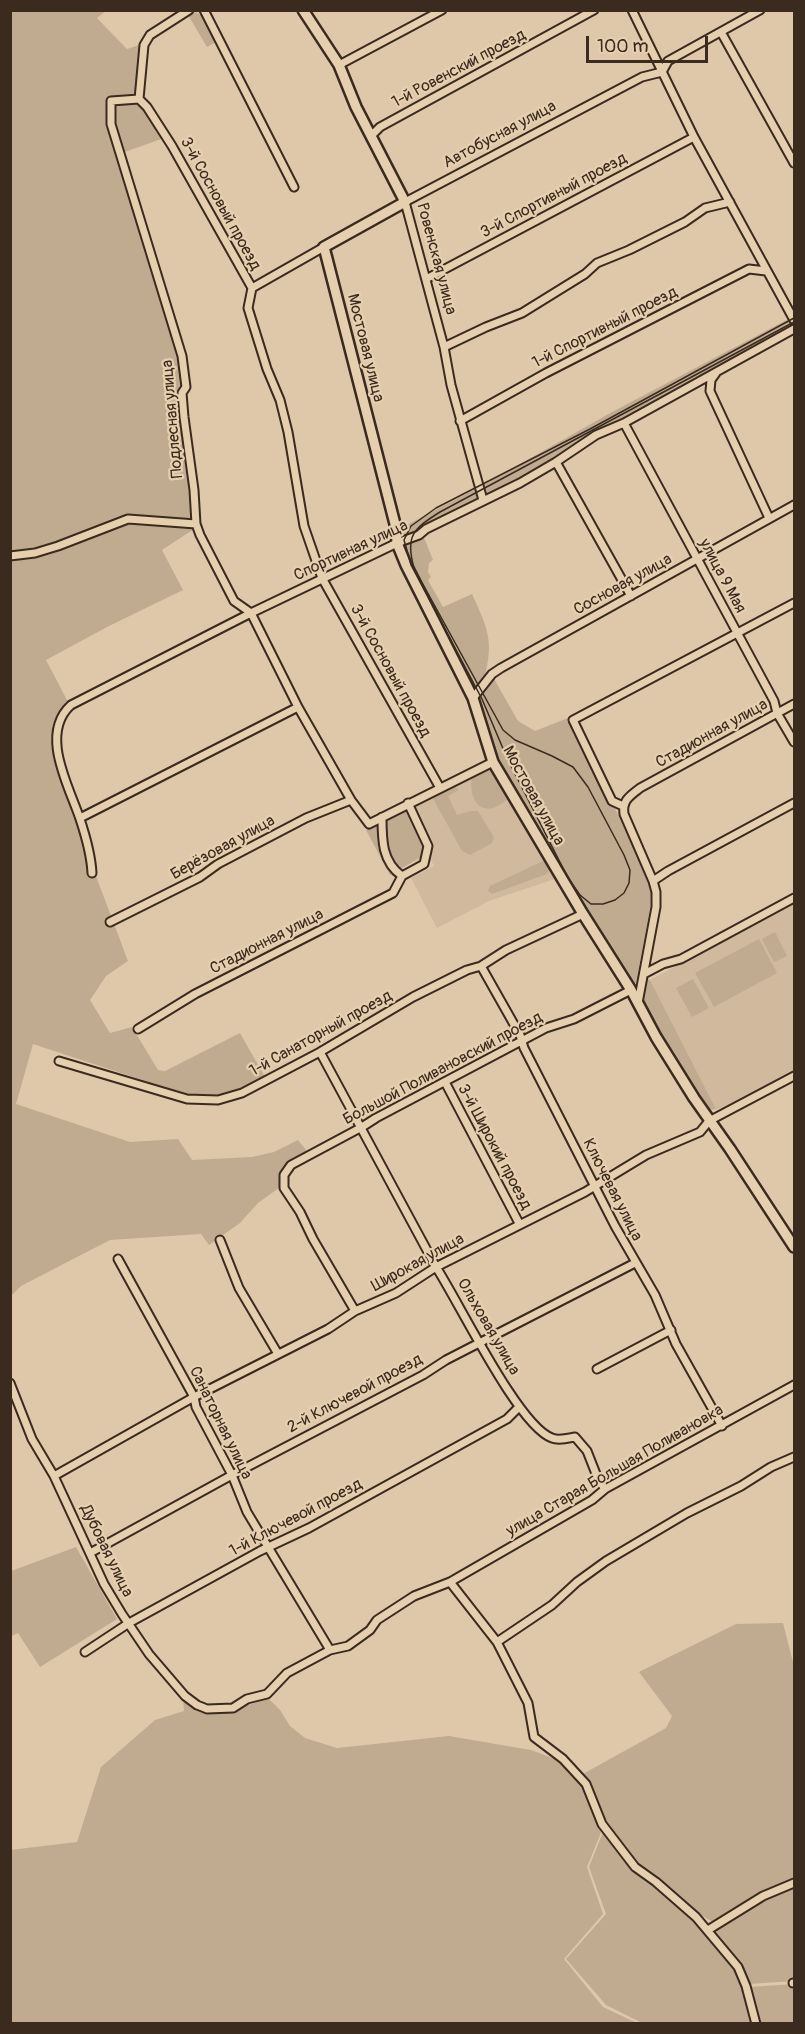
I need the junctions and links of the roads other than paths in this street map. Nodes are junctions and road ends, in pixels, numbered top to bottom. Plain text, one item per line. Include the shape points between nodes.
1 (189, 10) edge
2 (204, 10) edge
3 (303, 10) edge
4 (442, 10) edge
5 (594, 10) edge
6 (632, 10) edge
7 (760, 10) edge
8 (721, 32) junction
9 (339, 66) junction
10 (662, 72) junction
11 (139, 99) junction
12 (371, 136) junction
13 (694, 136) junction
14 (795, 163) edge
15 (294, 187) dead end
16 (405, 202) junction
17 (730, 202) junction
18 (324, 247) junction
19 (766, 271) junction
20 (426, 279) junction
21 (252, 288) junction
22 (795, 321) edge
23 (795, 329) edge
24 (444, 347) junction
25 (717, 371) junction
26 (460, 421) junction
27 (624, 423) junction
28 (556, 462) junction
29 (483, 500) junction
30 (795, 505) edge
31 (769, 518) junction
32 (196, 524) junction
33 (397, 543) junction
34 (10, 556) edge
35 (698, 560) junction
36 (322, 578) junction
37 (631, 596) junction
38 (795, 603) edge
39 (251, 613) junction
40 (737, 634) junction
41 (473, 698) junction
42 (795, 704) edge
43 (298, 707) junction
44 (777, 713) junction
45 (795, 742) edge
46 (493, 762) junction
47 (440, 788) junction
48 (351, 800) junction
49 (408, 803) junction
50 (795, 803) edge
51 (623, 810) junction
52 (382, 817) junction
53 (80, 818) junction
54 (92, 873) dead end
55 (402, 876) junction
56 (653, 881) junction
57 (795, 898) edge
58 (583, 914) junction
59 (110, 922) dead end
60 (481, 966) junction
61 (644, 974) junction
62 (631, 990) junction
63 (638, 1003) junction
64 (138, 1029) dead end
65 (522, 1041) junction
66 (320, 1052) junction
67 (59, 1061) dead end
68 (795, 1076) edge
69 (445, 1082) junction
70 (709, 1121) junction
71 (362, 1127) junction
72 (595, 1185) junction
73 (520, 1225) junction
74 (219, 1240) dead end
75 (795, 1247) edge
76 (118, 1259) dead end
77 (634, 1263) junction
78 (436, 1267) junction
79 (355, 1311) junction
80 (671, 1330) junction
81 (478, 1342) junction
82 (278, 1354) junction
83 (597, 1369) dead end
84 (10, 1383) edge
85 (795, 1385) edge
86 (194, 1397) junction
87 (519, 1407) junction
88 (722, 1426) junction
89 (795, 1456) edge
90 (232, 1475) junction
91 (54, 1476) junction
92 (605, 1489) junction
93 (267, 1548) junction
94 (90, 1553) junction
95 (450, 1582) junction
96 (129, 1623) junction
97 (497, 1642) junction
98 (330, 1650) junction
99 (85, 1652) dead end
100 (207, 1709) joint
101 (795, 1883) edge
102 (708, 1930) junction
103 (756, 2024) edge

1 - 11 street via 150,35 144,45
2 - 15 street
3 - 9 street, Ровенская улица
4 - 9 street
5 - 12 street, 1-й Ровенский проезд via 380,127
6 - 10 street
7 - 8 street, Автобусная улица
8 - 10 street, Автобусная улица via 668,62
8 - 14 street
9 - 12 street, Ровенская улица
10 - 13 street
10 - 16 street, Автобусная улица via 642,77
11 - 21 street, 3-й Сосновый проезд via 172,146
11 - 32 street, Подлесная улица via 111,101 111,124 182,356 186,387 182,393
12 - 16 street, Ровенская улица
13 - 17 street
13 - 20 street, 3-й Спортивный проезд
16 - 18 street, Автобусная улица
16 - 20 street, Ровенская улица
17 - 19 street
17 - 24 street via 705,208 685,222 597,262 585,274 522,313
18 - 21 street, Автобусная улица
18 - 33 street, Мостовая улица
19 - 22 street
19 - 26 street, 1-й Спортивный проезд via 749,269
20 - 24 street, Ровенская улица
21 - 36 street, 3-й Сосновый проезд via 248,308 288,432 304,526
23 - 25 street, Спортивная улица
24 - 26 street, Ровенская улица
25 - 27 street, Спортивная улица
25 - 31 street via 710,391
26 - 29 street, Ровенская улица
27 - 28 street, Спортивная улица via 596,435
27 - 35 street, улица 9 Мая
28 - 29 street, Спортивная улица
28 - 37 street
29 - 33 street, Спортивная улица
30 - 31 street, Сосновая улица
31 - 35 street, Сосновая улица
32 - 34 street via 128,519 58,546
32 - 39 street, Подлесная улица via 234,602
33 - 36 street, Спортивная улица
33 - 41 street, Мостовая улица
35 - 37 street, Сосновая улица
35 - 40 street, улица 9 Мая
36 - 39 street, Спортивная улица
36 - 47 street, 3-й Сосновый проезд
37 - 41 street, Сосновая улица via 501,668
38 - 40 street
39 - 43 street, Подлесная улица
39 - 53 street, Спортивная улица via 65,711 57,739 60,763
40 - 44 street, улица 9 Мая
40 - 51 street via 573,720 612,801
41 - 46 street, Мостовая улица
42 - 44 street, Стадионная улица
43 - 48 street, Подлесная улица
43 - 53 street
44 - 45 street, улица 9 Мая
44 - 51 street, Стадионная улица via 640,788 626,799
46 - 47 street
46 - 58 street, Мостовая улица
47 - 49 street
48 - 52 street, Подлесная улица via 369,824
48 - 59 street, Берёзовая улица via 296,823
49 - 52 street
49 - 55 street, Стадионная улица via 428,846 424,864
50 - 56 street
51 - 56 street
52 - 55 street via 385,853 393,869
53 - 54 street, Спортивная улица
55 - 64 street, Стадионная улица via 393,893 195,994
56 - 61 street via 656,907
57 - 61 street via 681,959
58 - 60 street, 1-й Санаторный проезд
58 - 62 street, Мостовая улица
60 - 65 street, Ключевая улица
60 - 66 street, 1-й Санаторный проезд via 413,997
61 - 63 street
62 - 63 street, Мостовая улица
62 - 65 street, Большой Поливановский проезд
63 - 70 street, Мостовая улица
65 - 69 street, Большой Поливановский проезд
65 - 72 street, Ключевая улица
66 - 67 street, 1-й Санаторный проезд via 242,1093 218,1100 187,1099
66 - 71 street, Ольховая улица
68 - 70 street, Широкая улица
69 - 71 street, Большой Поливановский проезд
69 - 73 street, 3-й Широкий проезд
70 - 72 street, Широкая улица via 700,1132 646,1155
70 - 75 street, Мостовая улица
71 - 78 street, Ольховая улица
71 - 79 street, Большой Поливановский проезд via 291,1165 284,1175 284,1188
72 - 73 street, Широкая улица
72 - 77 street, Ключевая улица
73 - 78 street, Широкая улица
74 - 82 street via 239,1288
76 - 86 street, Санаторная улица
77 - 80 street, Ключевая улица
77 - 81 street, 2-й Ключевой проезд
78 - 79 street, Широкая улица via 396,1293
78 - 81 street, Ольховая улица
79 - 82 street, Широкая улица
80 - 83 street
80 - 88 street, Ключевая улица
81 - 87 street, Ольховая улица
81 - 90 street, 2-й Ключевой проезд
82 - 86 street, Широкая улица
84 - 91 street, Дубовая улица via 32,1439
85 - 88 street, улица Старая Большая Поливановка
86 - 90 street, Санаторная улица
86 - 91 street, Широкая улица
87 - 92 street, Ольховая улица via 554,1439 575,1437 587,1451
87 - 93 street, 1-й Ключевой проезд via 507,1419
88 - 92 street, улица Старая Большая Поливановка
89 - 97 street via 606,1561 552,1605
90 - 93 street, Санаторная улица
90 - 94 street, 2-й Ключевой проезд
91 - 94 street, Дубовая улица
92 - 95 street, улица Старая Большая Поливановка
93 - 96 street, 1-й Ключевой проезд
93 - 98 street, Санаторная улица
94 - 96 street, Дубовая улица
95 - 97 street
95 - 98 street, улица Старая Большая Поливановка via 414,1596 377,1620 348,1646
96 - 99 street, 1-й Ключевой проезд
96 - 100 street, Дубовая улица via 185,1696
97 - 102 street via 528,1703 534,1737 563,1759 586,1784 602,1824 635,1867
98 - 100 street, улица Старая Большая Поливановка via 287,1673 267,1694 232,1708
101 - 102 street via 763,1896
102 - 103 street via 738,1967

